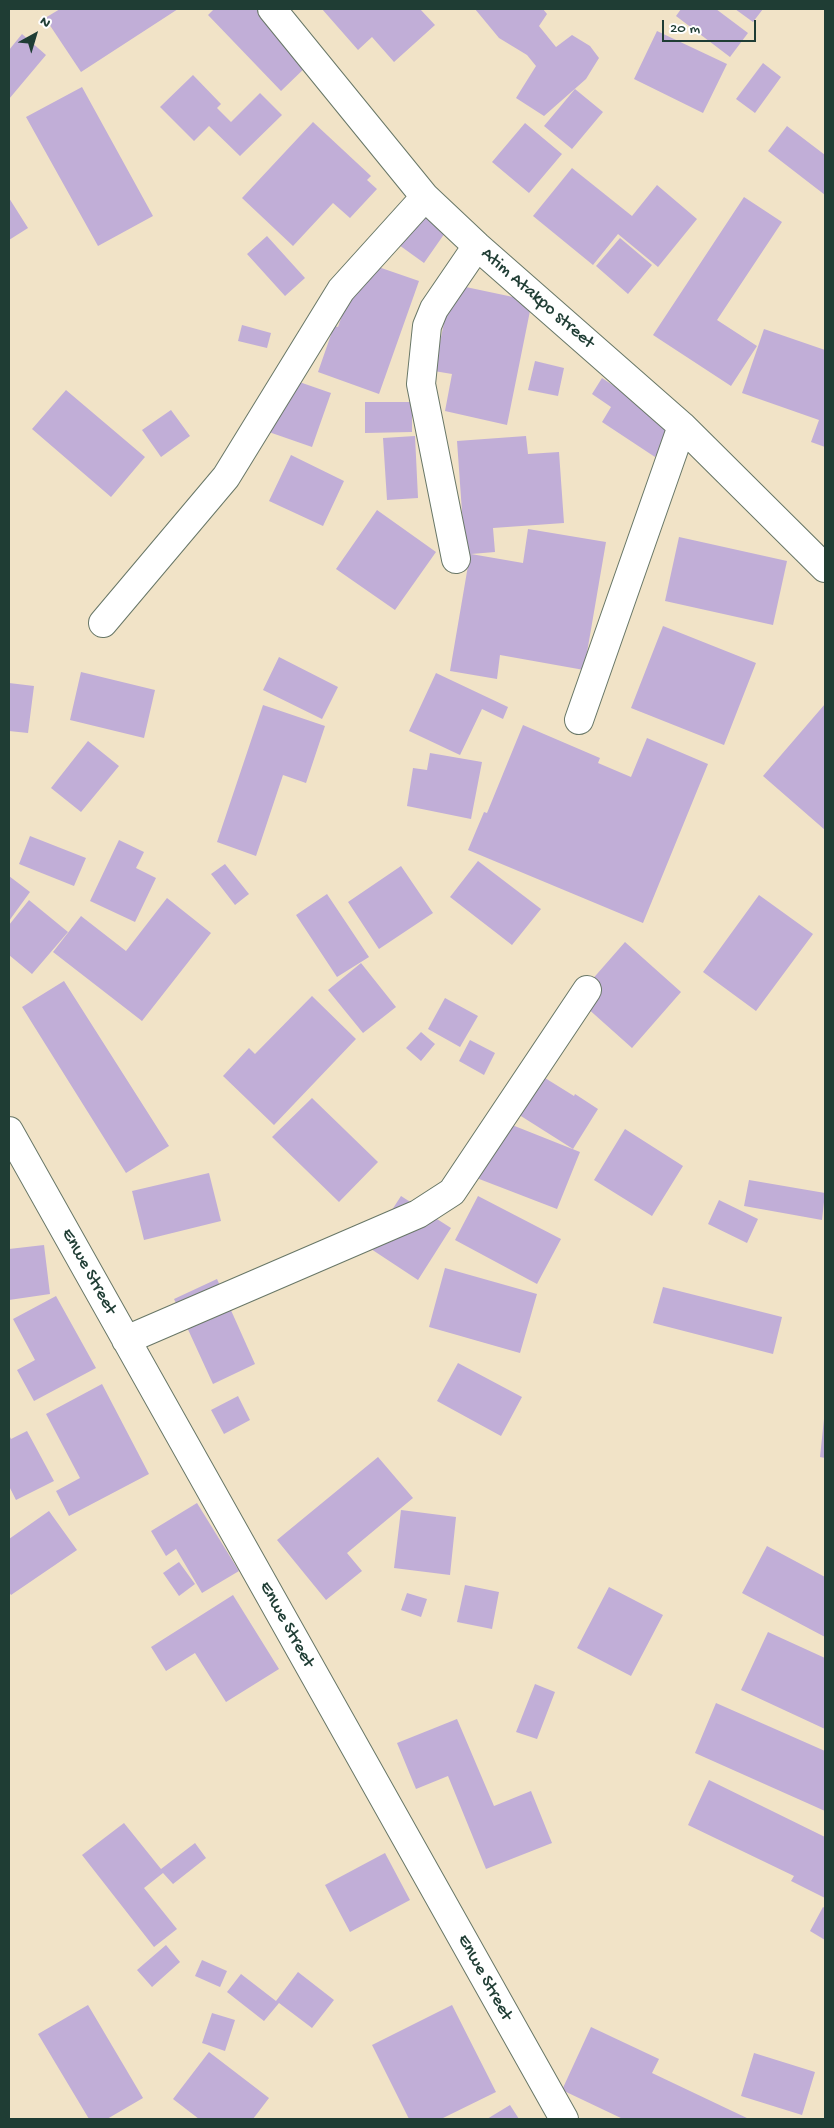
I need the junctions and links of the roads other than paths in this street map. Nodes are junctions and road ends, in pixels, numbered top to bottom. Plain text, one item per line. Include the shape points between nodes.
1 (272, 9) edge
2 (425, 197) junction
3 (477, 246) junction
4 (682, 426) junction
5 (456, 559) dead end
6 (825, 568) edge
7 (103, 623) dead end
8 (579, 720) dead end
9 (587, 990) dead end
10 (9, 1131) edge
11 (126, 1340) junction
12 (564, 2119) edge

1 - 2 street, Atim Atakpo street
2 - 3 street, Atim Atakpo street
2 - 7 street via 341,290 226,478
3 - 4 street, Atim Atakpo street
3 - 5 street via 434,309 427,326 421,384
4 - 6 street, Atim Atakpo street
4 - 8 street
9 - 11 street via 452,1192 418,1214
10 - 11 street, Enwe Street
11 - 12 street, Enwe Street

